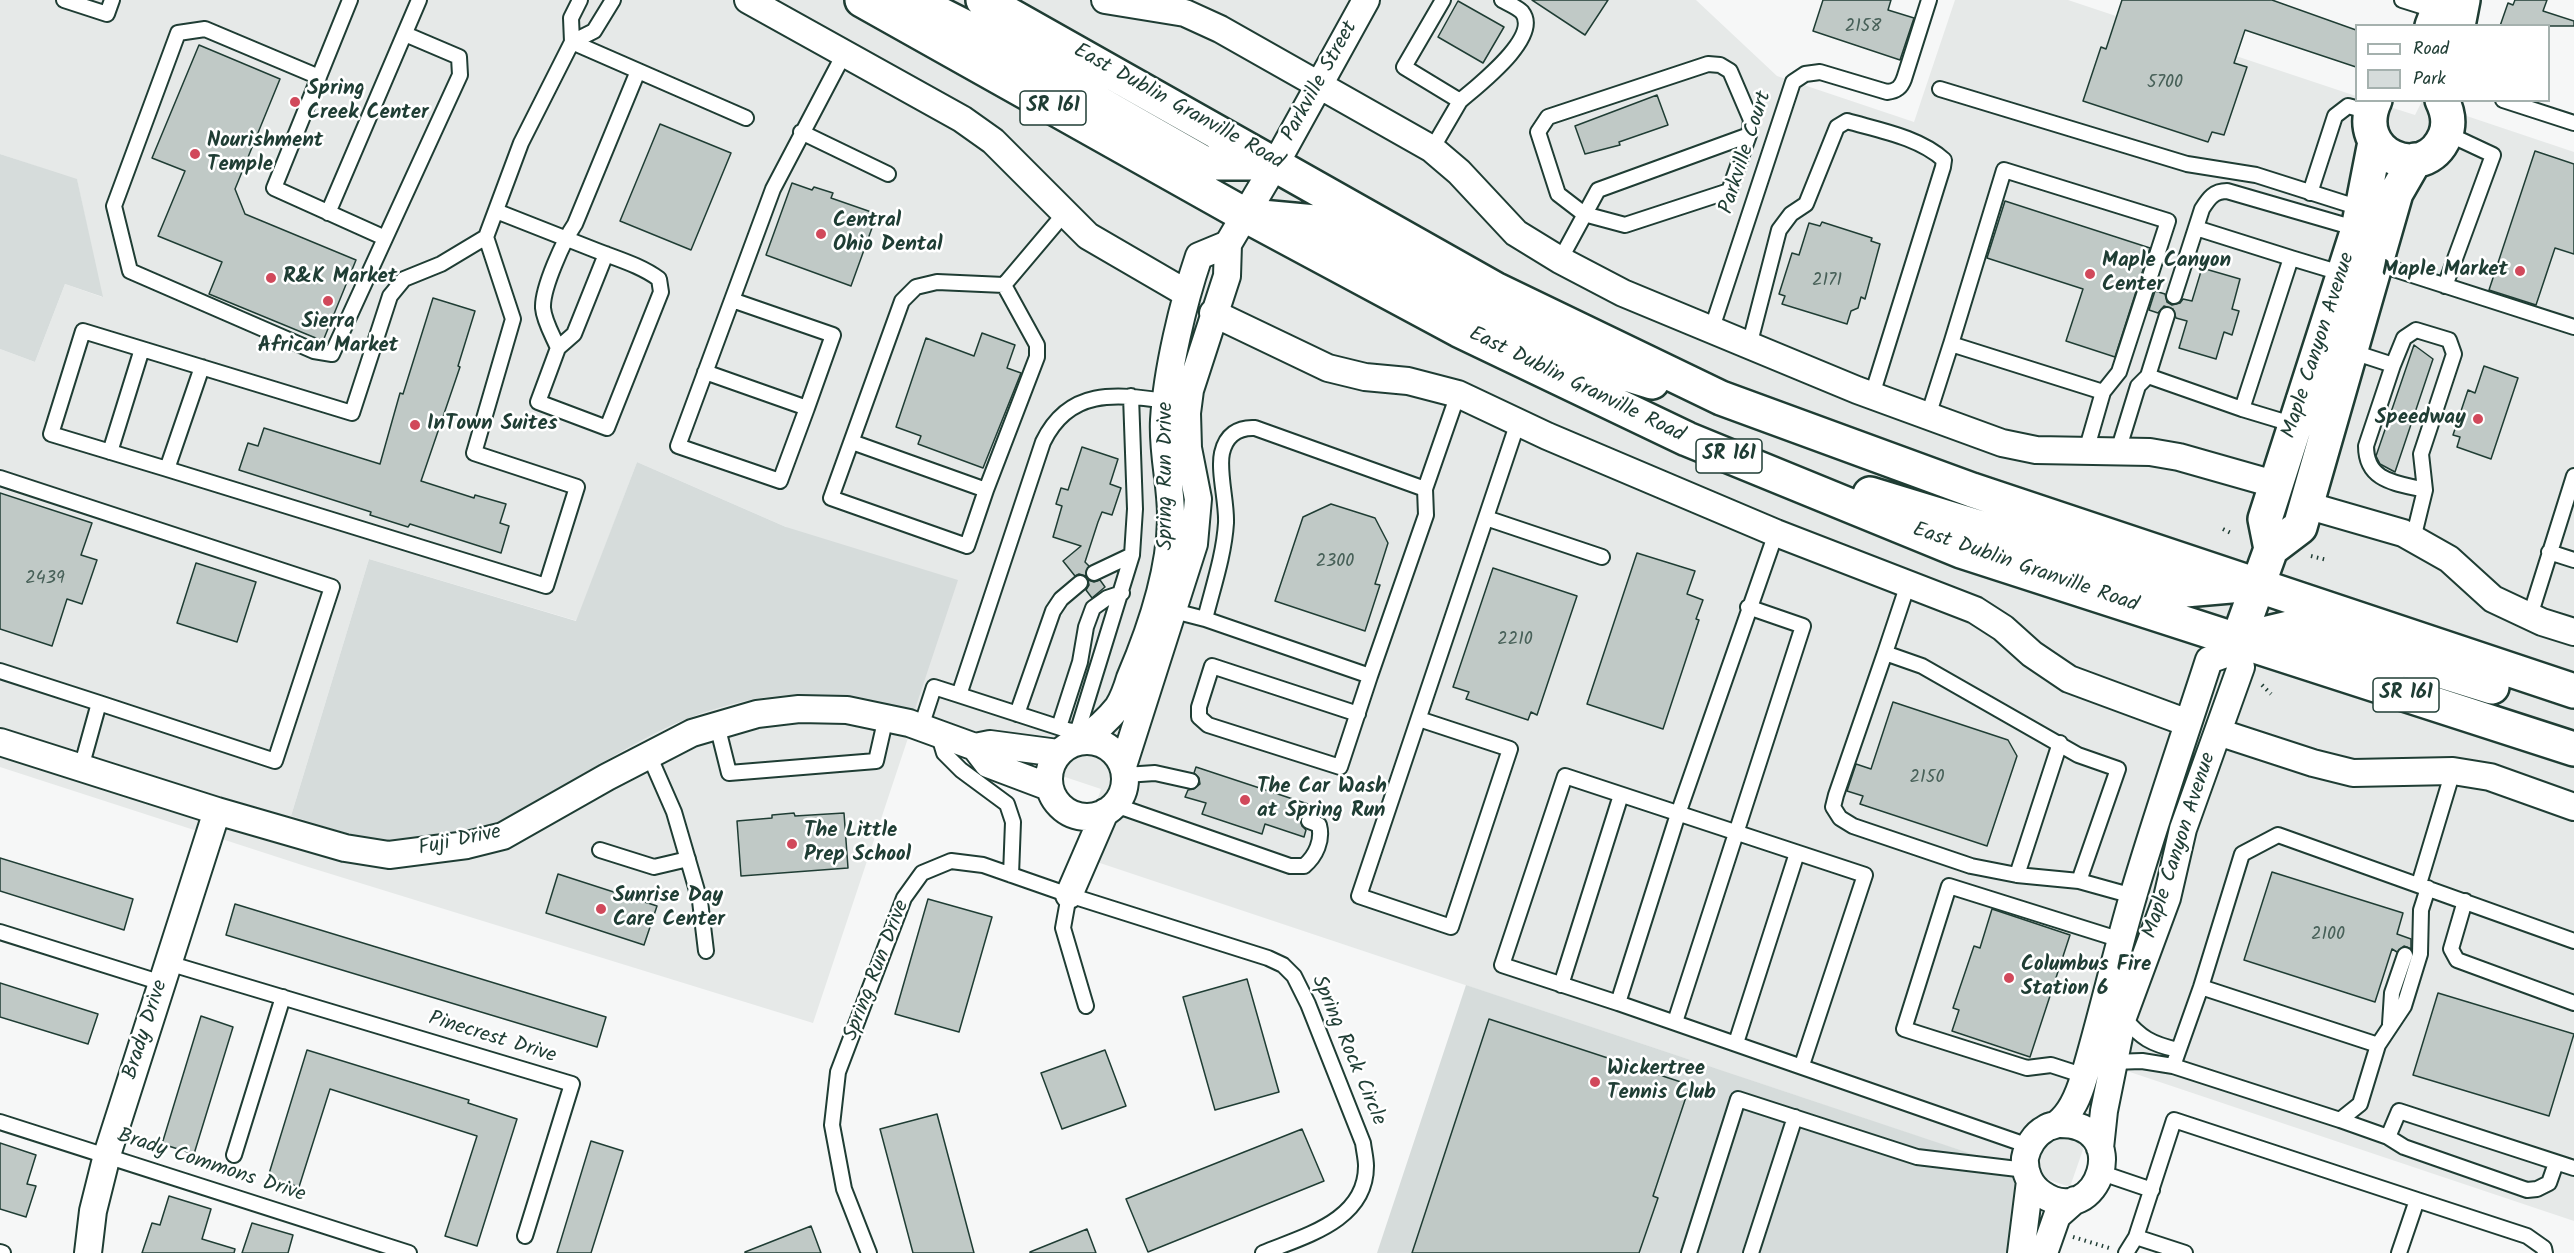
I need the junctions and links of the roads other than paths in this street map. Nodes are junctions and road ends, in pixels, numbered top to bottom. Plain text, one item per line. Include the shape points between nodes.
1 (64, 0) edge
2 (112, 0) edge
3 (350, 0) edge
4 (419, 0) edge
5 (580, 0) edge
6 (613, 0) edge
7 (748, 0) edge
8 (862, 0) edge
9 (912, 0) edge
10 (983, 0) edge
11 (1105, 0) edge
12 (1366, 0) edge
13 (1443, 0) edge
14 (1502, 0) edge
15 (1929, 0) edge
16 (2402, 0) edge
17 (1154, 4) edge
18 (2446, 12) edge
19 (405, 34) junction
20 (573, 42) junction
21 (844, 54) junction
22 (638, 71) junction
23 (319, 77) junction
24 (1319, 86) junction
25 (1940, 88) dead end
26 (1460, 101) junction
27 (2509, 102) edge
28 (2446, 110) edge
29 (746, 118) dead end
30 (2373, 118) edge
31 (2574, 123) edge
32 (801, 132) junction
33 (1749, 135) junction
34 (1432, 149) junction
35 (2415, 160) junction
36 (1276, 163) junction
37 (888, 174) dead end
38 (2310, 193) junction
39 (496, 211) junction
40 (328, 213) junction
41 (1064, 214) junction
42 (1584, 214) junction
43 (1245, 215) junction
44 (2361, 219) junction
45 (2196, 228) junction
46 (486, 237) junction
47 (386, 238) junction
48 (565, 238) junction
49 (1228, 244) junction
50 (606, 255) junction
51 (2290, 258) junction
52 (1560, 260) junction
53 (2359, 268) junction
54 (1004, 285) junction
55 (2445, 286) junction
56 (1186, 293) junction
57 (2174, 296) dead end
58 (732, 300) junction
59 (1213, 313) junction
60 (2168, 315) dead end
61 (2574, 327) edge
62 (1711, 331) junction
63 (1951, 344) junction
64 (1749, 346) junction
65 (558, 348) junction
66 (142, 349) junction
67 (2350, 351) junction
68 (2393, 365) junction
69 (201, 367) junction
70 (705, 372) junction
71 (2148, 376) junction
72 (2103, 392) junction
73 (1458, 394) junction
74 (1872, 395) junction
75 (1131, 396) junction
76 (1721, 398) junction
77 (1166, 401) junction
78 (807, 408) junction
79 (2242, 409) junction
80 (1928, 416) junction
81 (1518, 422) junction
82 (2295, 425) junction
83 (1687, 439) junction
84 (852, 442) junction
85 (2086, 451) junction
86 (2118, 451) junction
87 (110, 452) junction
88 (167, 469) junction
89 (2574, 476) edge
90 (0, 478) edge
91 (2274, 484) junction
92 (1425, 489) junction
93 (986, 490) junction
94 (2425, 490) junction
95 (2574, 503) edge
96 (2306, 506) junction
97 (2561, 514) junction
98 (1486, 518) junction
99 (1776, 533) junction
100 (2413, 539) junction
101 (2271, 549) junction
102 (2548, 552) junction
103 (1132, 555) junction
104 (1602, 557) dead end
105 (2574, 560) edge
106 (1094, 573) dead end
107 (1080, 584) dead end
108 (1908, 584) junction
109 (2256, 584) junction
110 (1122, 593) junction
111 (1748, 608) junction
112 (1174, 611) junction
113 (2530, 616) junction
114 (1205, 619) junction
115 (2574, 632) edge
116 (2236, 646) junction
117 (1885, 653) junction
118 (0, 671) edge
119 (1370, 676) junction
120 (2574, 692) edge
121 (959, 695) junction
122 (99, 703) junction
123 (2574, 713) edge
124 (1017, 714) junction
125 (1358, 714) junction
126 (886, 717) junction
127 (1419, 719) junction
128 (2188, 723) junction
129 (717, 725) junction
130 (1059, 727) junction
131 (929, 730) junction
132 (2218, 732) junction
133 (1081, 741) junction
134 (0, 742) edge
135 (2060, 743) junction
136 (975, 747) junction
137 (2574, 749) edge
138 (1058, 753) junction
139 (649, 755) junction
140 (81, 768) junction
141 (1124, 770) junction
142 (2453, 771) junction
143 (1191, 781) dead end
144 (1049, 787) junction
145 (1621, 795) junction
146 (2574, 807) edge
147 (1110, 809) junction
148 (217, 811) junction
149 (1071, 814) junction
150 (1678, 814) junction
151 (1309, 821) dead end
152 (1736, 833) junction
153 (600, 850) dead end
154 (1797, 854) junction
155 (688, 859) junction
156 (1082, 865) junction
157 (1011, 875) junction
158 (2017, 875) junction
159 (2079, 881) junction
160 (2424, 886) junction
161 (1070, 896) junction
162 (2133, 896) junction
163 (2465, 901) junction
164 (2421, 910) junction
165 (0, 932) edge
166 (2410, 938) dead end
167 (2121, 940) junction
168 (2574, 941) edge
169 (706, 951) dead end
170 (2404, 955) dead end
171 (165, 973) junction
172 (1561, 984) junction
173 (2201, 987) junction
174 (283, 997) junction
175 (1617, 1003) junction
176 (2574, 1003) edge
177 (1086, 1006) dead end
178 (2122, 1017) junction
179 (1675, 1022) junction
180 (2390, 1026) junction
181 (1736, 1043) junction
182 (2378, 1045) junction
183 (2178, 1050) junction
184 (2112, 1062) junction
185 (1802, 1065) junction
186 (2173, 1066) junction
187 (2085, 1076) junction
188 (1796, 1118) junction
189 (2340, 1120) junction
190 (0, 1122) edge
191 (2057, 1124) junction
192 (2388, 1137) junction
193 (107, 1155) junction
194 (234, 1155) dead end
195 (2101, 1160) junction
196 (2556, 1162) junction
197 (2028, 1166) junction
198 (2574, 1168) edge
199 (2152, 1190) junction
200 (2075, 1200) junction
201 (2417, 1200) junction
202 (525, 1236) dead end
203 (2136, 1237) junction
204 (2120, 1252) edge
205 (88, 1253) edge
206 (409, 1253) edge
207 (869, 1253) edge
208 (1263, 1253) edge
209 (1689, 1253) edge
210 (1751, 1253) edge
211 (2021, 1253) edge
212 (2044, 1253) edge
213 (2185, 1253) edge
214 (2399, 1253) edge
215 (2545, 1253) edge

1 - 2 lane via 107,14
3 - 23 lane
4 - 19 lane
5 - 20 lane via 571,18
6 - 20 lane via 594,31
7 - 21 street
8 - 43 main road, East Dublin Granville Road / SR 161
9 - 36 main road via 1204,163
10 - 36 main road, East Dublin Granville Road / SR 161
11 - 17 street
12 - 24 street, Parkville Street
13 - 26 lane via 1404,67
14 - 26 lane via 1521,12 1527,24 1525,33 1506,60
15 - 62 lane, Parkville Court via 1905,79 1895,91 1820,72 1805,74 1793,82
16 - 18 lane
17 - 24 street via 1202,19
19 - 40 lane
19 - 47 lane via 459,57 460,75
20 - 22 lane
20 - 39 lane via 536,111
21 - 32 lane
21 - 41 street via 962,119 993,141
22 - 29 lane
22 - 48 lane via 576,224
23 - 40 lane via 274,188
23 - 47 lane via 205,29 178,33 114,206 130,271 314,351 332,354
24 - 34 street
24 - 36 street, Parkville Street
25 - 38 lane via 2187,164 2256,175
26 - 34 lane
27 - 31 lane
28 - 35 main road via 2435,151
28 - 55 lane via 2493,155
30 - 35 main road via 2382,151 2392,158
30 - 38 lane via 2348,106 2335,116
30 - 44 main road, Maple Canyon Avenue
32 - 37 lane
32 - 58 lane via 773,189
33 - 42 lane via 1598,190
33 - 42 lane via 1729,191 1625,225
33 - 42 lane via 1751,120 1730,71 1720,65 1707,64 1548,117 1538,132 1558,194
34 - 52 street via 1516,233
35 - 53 main road, Maple Canyon Avenue
36 - 43 street, Spring Run Drive
36 - 76 main road, East Dublin Granville Road / SR 161 via 1495,289
38 - 44 lane
39 - 46 lane
39 - 48 lane
40 - 47 lane
41 - 54 lane
41 - 56 street via 1088,236
42 - 52 lane
43 - 49 street, Spring Run Drive
43 - 76 main road via 1315,222 1591,363
43 - 83 main road, East Dublin Granville Road / SR 161 via 1459,330
44 - 45 lane via 2218,191 2202,209
44 - 53 main road, Maple Canyon Avenue
45 - 51 lane
45 - 57 lane
46 - 69 lane via 398,284 390,296 352,413
46 - 88 lane via 513,319 474,453 577,487 546,586
48 - 50 lane
48 - 65 lane via 543,310
49 - 56 street, Spring Run Drive via 1199,256
49 - 59 street, Spring Run Drive via 1227,276
50 - 65 lane via 574,334
50 - 65 lane via 648,271 659,279 661,292 607,428 538,402
51 - 53 lane
51 - 79 lane
52 - 62 street via 1623,293
53 - 55 lane
53 - 67 main road, Maple Canyon Avenue
53 - 82 main road, Maple Canyon Avenue
54 - 84 lane via 937,282 916,287 902,301
54 - 93 lane via 1037,345 1037,357
55 - 61 lane
56 - 77 street, Spring Run Drive
58 - 70 lane
58 - 78 lane via 833,335
59 - 73 street via 1328,368
59 - 112 street, Spring Run Drive via 1190,390 1188,448 1198,499 1197,522
60 - 71 lane
62 - 64 street
63 - 72 lane
63 - 72 lane via 2004,170 2168,221 2119,372
63 - 80 lane
64 - 74 street
64 - 74 lane via 1779,230 1791,214 1806,204 1837,127 1846,120 1910,140 1934,150 1944,160 1943,167
66 - 69 lane
66 - 87 lane
66 - 87 lane via 83,331 51,434
67 - 68 lane
67 - 96 main road, Maple Canyon Avenue
68 - 94 lane via 2366,446 2366,460 2373,471 2389,481
68 - 94 lane via 2404,338 2416,330 2449,340 2454,354 2421,454
69 - 88 lane
70 - 78 lane
70 - 78 lane via 678,446 780,481
71 - 79 lane
71 - 86 lane via 2138,386
72 - 85 lane
73 - 81 street
73 - 92 lane
74 - 80 street
75 - 77 lane
75 - 103 lane via 1135,509
75 - 121 lane via 1109,395 1080,402 1050,427
76 - 109 main road, East Dublin Granville Road / SR 161 via 1972,490
77 - 133 street, Spring Run Drive via 1165,462 1171,519 1167,564 1138,660 1119,705
79 - 82 lane
80 - 85 street via 2002,443 2036,450
81 - 98 lane
81 - 99 street
82 - 91 main road, Maple Canyon Avenue
83 - 109 main road via 2185,590
83 - 116 main road, East Dublin Granville Road / SR 161 via 1961,551
84 - 93 lane
84 - 93 lane via 831,498 966,546
85 - 86 street
86 - 91 street via 2179,457
87 - 88 lane
89 - 97 lane
90 - 122 lane via 332,587 275,762
91 - 101 main road, Maple Canyon Avenue via 2265,519
92 - 114 lane via 1255,428 1243,428 1230,435 1222,454 1226,522 1222,552
92 - 119 lane via 1426,515
94 - 100 lane
95 - 97 lane
96 - 100 street
96 - 101 main road, Maple Canyon Avenue via 2300,527
97 - 102 lane
98 - 104 lane
98 - 127 lane
99 - 108 street
99 - 111 lane
100 - 113 street via 2449,559 2493,599
101 - 109 main road, Maple Canyon Avenue
102 - 105 lane
102 - 113 lane
103 - 106 lane
103 - 110 lane
107 - 124 lane via 1053,611
108 - 117 lane
108 - 128 street via 1975,610 2070,679
109 - 116 main road, Maple Canyon Avenue
109 - 120 main road, East Dublin Granville Road / SR 161
110 - 130 lane via 1093,608
110 - 130 lane via 1082,722 1078,730
111 - 150 lane
111 - 152 lane via 1803,626
112 - 114 lane
112 - 141 street, Spring Run Drive
113 - 115 street
114 - 119 lane
116 - 123 main road via 2297,626
116 - 128 street, Maple Canyon Avenue via 2209,660
116 - 132 street, Maple Canyon Avenue via 2241,667
116 - 137 main road, East Dublin Granville Road / SR 161
117 - 135 lane via 1922,666
117 - 158 lane via 1833,807 1840,818 1853,826 1971,866
118 - 122 lane
119 - 125 lane
121 - 124 lane
121 - 131 lane via 934,687
122 - 140 lane
124 - 130 lane
125 - 125 lane via 1340,767 1208,725 1199,717 1199,707 1212,666
126 - 129 street, Fuji Drive via 848,710 799,709 757,714
126 - 129 lane via 876,761 729,773
126 - 131 street, Fuji Drive
127 - 127 lane via 1359,896 1451,927 1510,749
128 - 162 street, Maple Canyon Avenue
129 - 139 street, Fuji Drive
131 - 136 street, Fuji Drive
131 - 157 lane via 961,770 1007,804 1013,822
132 - 142 street via 2353,772
132 - 178 street, Maple Canyon Avenue via 2183,829 2167,898
133 - 138 street
133 - 141 street via 1106,746 1116,754
134 - 140 street, Fuji Drive
135 - 158 lane
135 - 159 lane via 2078,755 2118,769
136 - 138 street, Fuji Drive via 990,744
136 - 144 street, Fuji Drive via 988,764
138 - 144 street via 1048,775
139 - 148 street, Fuji Drive via 503,836 425,852 389,855 345,848
139 - 155 lane via 674,812
140 - 148 street, Fuji Drive
141 - 143 lane
141 - 147 street via 1125,785
142 - 146 street via 2490,777
142 - 160 lane
144 - 149 street via 1053,798
145 - 150 lane
145 - 172 lane
145 - 172 lane via 1565,776 1502,965
147 - 149 street via 1082,817
147 - 151 lane via 1290,866 1304,866 1313,858 1321,834 1319,825
147 - 156 street
148 - 171 street, Brady Drive
149 - 156 street
150 - 152 lane
150 - 175 lane
152 - 154 lane
152 - 179 lane
153 - 155 lane via 654,867
154 - 181 lane
154 - 185 lane via 1865,875
155 - 169 lane via 700,901
156 - 161 street
157 - 161 lane, Spring Run Drive
157 - 207 lane, Spring Run Drive via 983,865 951,861 922,873 904,898 853,1032 838,1072 832,1125 844,1189
158 - 159 lane
159 - 162 lane
160 - 163 lane
160 - 164 lane
160 - 173 lane via 2278,835 2242,854
161 - 177 lane via 1063,928
161 - 208 lane, Spring Rock Circle via 1268,958 1294,976 1363,1143 1366,1167 1350,1210 1331,1224
162 - 167 street, Maple Canyon Avenue
163 - 168 lane
163 - 176 lane via 2451,949 2457,960
164 - 166 lane
164 - 180 lane via 2420,954 2404,1006
165 - 171 lane, Pinecrest Drive
167 - 187 street, Maple Canyon Avenue
167 - 187 lane via 1949,886 1904,1029 2027,1068 2051,1065
170 - 180 lane via 2392,993
171 - 174 lane, Pinecrest Drive
171 - 193 street, Brady Drive
172 - 175 lane
173 - 182 lane
173 - 183 lane
174 - 194 lane
174 - 202 lane, Pinecrest Drive via 572,1084
175 - 179 lane
178 - 183 lane via 2143,1038
178 - 184 street, Maple Canyon Avenue
179 - 181 lane
180 - 182 lane
181 - 185 lane
182 - 189 lane via 2360,1104
183 - 186 lane
184 - 186 lane
184 - 195 street, Maple Canyon Avenue
185 - 197 lane
186 - 189 lane
187 - 191 street, Maple Canyon Avenue via 2076,1101
188 - 197 lane via 1917,1157
188 - 209 lane via 1738,1099
188 - 210 lane
189 - 192 lane
190 - 193 lane, Brady Commons Drive
191 - 195 street via 2081,1127 2092,1135
191 - 197 street, Maple Canyon Avenue via 2036,1136
192 - 196 lane via 2399,1111
192 - 196 lane via 2404,1147 2527,1190 2548,1183
193 - 205 street, Brady Drive via 93,1211
193 - 206 lane, Brady Commons Drive
195 - 199 lane
195 - 200 street via 2096,1185
196 - 198 lane
197 - 200 street via 2048,1198
197 - 211 street
199 - 201 lane via 2174,1120
199 - 203 lane
200 - 212 street via 2057,1216
201 - 214 lane
201 - 215 lane via 2527,1236
203 - 204 lane
203 - 213 lane

